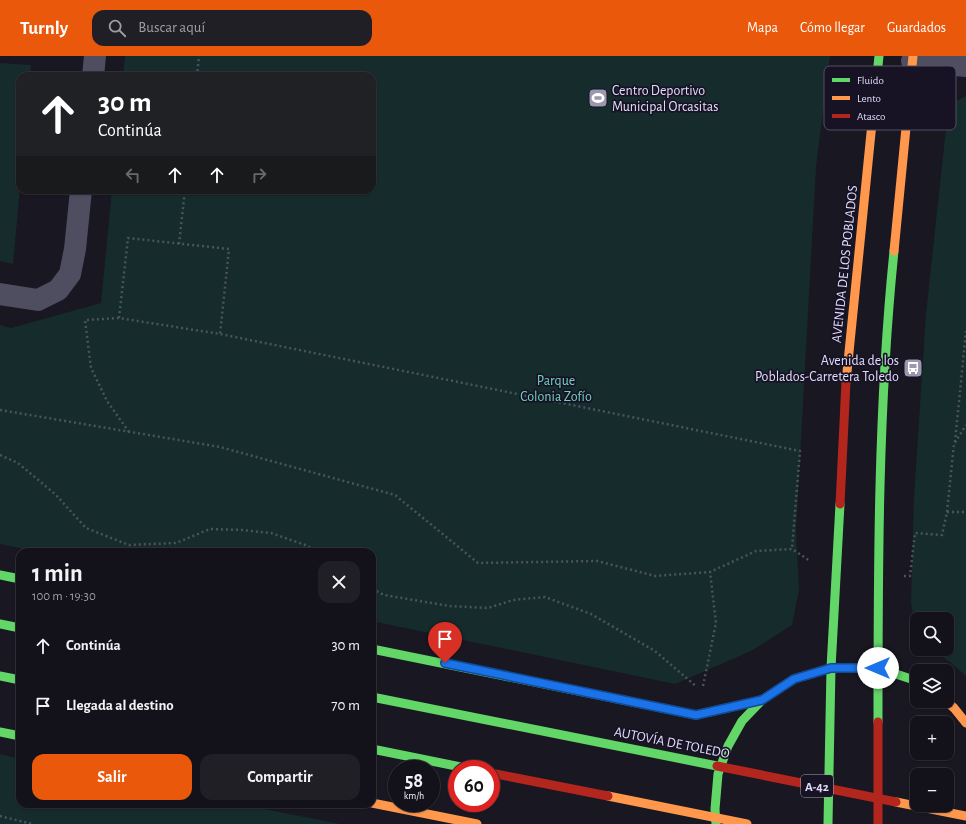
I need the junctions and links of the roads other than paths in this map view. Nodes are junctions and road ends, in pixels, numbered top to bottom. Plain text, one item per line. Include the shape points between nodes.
1 (95, 56) edge
2 (879, 56) edge
3 (913, 58) edge
4 (878, 66) edge
5 (966, 66) edge
6 (93, 72) edge
7 (871, 130) edge
8 (906, 130) edge
9 (81, 194) edge
10 (0, 294) edge
11 (0, 575) edge
12 (16, 578) edge
13 (0, 624) edge
14 (16, 627) edge
15 (376, 650) edge
16 (831, 668) junction
17 (878, 668) junction
18 (0, 676) edge
19 (16, 679) edge
20 (910, 679) edge
21 (376, 698) edge
22 (762, 700) junction
23 (954, 708) edge
24 (966, 723) edge
25 (0, 732) edge
26 (16, 735) edge
27 (376, 750) edge
28 (448, 764) edge
29 (500, 775) edge
30 (376, 804) edge
31 (966, 816) edge
32 (477, 824) edge
33 (716, 824) edge
34 (747, 824) edge
35 (828, 824) edge
36 (878, 824) edge

1 - 6 street
2 - 4 main road, AVENIDA DE LOS POBLADOS
3 - 5 street
7 - 16 main road, AVENIDA DE LOS POBLADOS via 847,369
8 - 17 main road via 885,360 878,576
9 - 10 street via 70,274 58,290 38,300
11 - 12 main road
13 - 14 main road
15 - 22 main road via 696,715
16 - 17 main road
16 - 22 main road via 794,679
16 - 35 main road, AVENIDA DE LOS POBLADOS
17 - 20 main road
17 - 36 main road
18 - 19 main road
21 - 31 main road, AUTOVÍA DE TOLEDO / A-42
22 - 33 main road via 742,721 728,746 718,774 714,809
23 - 24 main road
25 - 26 main road
27 - 28 main road
29 - 34 main road
30 - 32 main road

